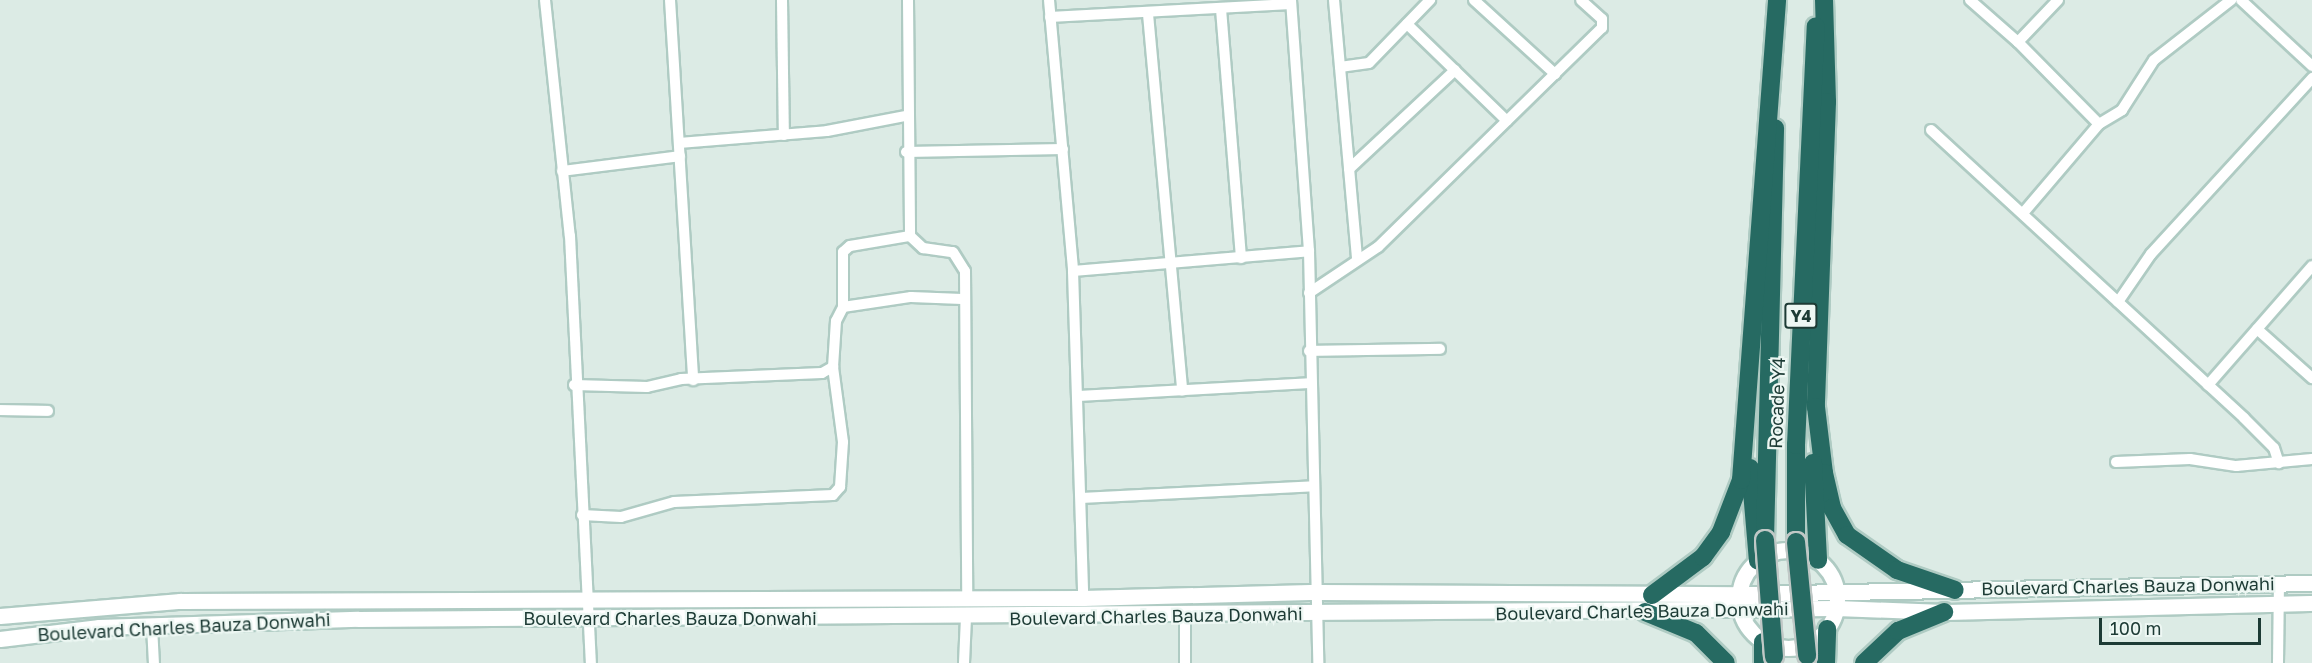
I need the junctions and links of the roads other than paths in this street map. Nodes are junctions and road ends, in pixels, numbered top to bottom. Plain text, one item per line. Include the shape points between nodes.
1 (545, 0) edge
2 (670, 0) edge
3 (782, 0) edge
4 (908, 0) edge
5 (1049, 0) edge
6 (1430, 0) edge
7 (1474, 0) edge
8 (1581, 0) edge
9 (1778, 0) edge
10 (1817, 0) edge
11 (1824, 0) edge
12 (1970, 0) edge
13 (2058, 0) edge
14 (2231, 0) edge
15 (2241, 0) edge
16 (1335, 1) edge
17 (1291, 2) edge
18 (1221, 9) junction
19 (1148, 14) junction
20 (1050, 17) junction
21 (1407, 24) junction
22 (2018, 42) junction
23 (2312, 66) edge
24 (1340, 67) junction
25 (1455, 70) junction
26 (1555, 74) junction
27 (2312, 78) edge
28 (905, 116) junction
29 (1507, 121) junction
30 (2098, 124) junction
31 (1931, 130) dead end
32 (784, 135) junction
33 (679, 143) junction
34 (1064, 149) junction
35 (906, 152) junction
36 (680, 156) junction
37 (1349, 169) junction
38 (562, 171) junction
39 (2024, 212) junction
40 (910, 236) junction
41 (1309, 251) junction
42 (1242, 258) junction
43 (1357, 259) junction
44 (1169, 265) junction
45 (2312, 266) edge
46 (1073, 271) junction
47 (1309, 293) junction
48 (962, 299) junction
49 (2118, 302) junction
50 (843, 307) junction
51 (2257, 329) junction
52 (1440, 349) dead end
53 (1309, 351) junction
54 (833, 367) junction
55 (2312, 378) edge
56 (693, 380) junction
57 (1309, 383) junction
58 (574, 385) junction
59 (2208, 385) junction
60 (1182, 390) junction
61 (1079, 396) junction
62 (1816, 407) junction
63 (0, 410) edge
64 (48, 411) dead end
65 (1749, 430) junction
66 (2312, 459) edge
67 (2116, 462) dead end
68 (2279, 463) junction
69 (1314, 486) junction
70 (1081, 498) junction
71 (582, 515) junction
72 (1818, 560) junction
73 (1758, 561) junction
74 (2312, 583) edge
75 (2279, 584) junction
76 (1955, 590) junction
77 (1837, 591) junction
78 (1319, 592) junction
79 (1738, 594) junction
80 (1652, 595) junction
81 (968, 597) junction
82 (1083, 598) junction
83 (589, 599) junction
84 (2312, 603) edge
85 (2278, 604) junction
86 (1836, 608) junction
87 (0, 609) edge
88 (1645, 612) junction
89 (1740, 612) junction
90 (1944, 612) junction
91 (1318, 614) junction
92 (17, 615) junction
93 (0, 616) edge
94 (1185, 616) junction
95 (591, 617) junction
96 (966, 618) junction
97 (152, 626) junction
98 (1827, 629) junction
99 (0, 639) edge
100 (1768, 656) edge
101 (1807, 659) edge
102 (154, 663) edge
103 (591, 663) edge
104 (964, 663) edge
105 (1185, 663) edge
106 (1318, 663) edge
107 (1726, 663) edge
108 (1826, 663) edge
109 (1864, 663) edge
110 (2278, 663) edge

1 - 38 street
2 - 33 street
3 - 32 street
4 - 28 street
5 - 20 street
6 - 21 street
7 - 26 street
8 - 26 street via 1602,19 1602,28
9 - 65 highway via 1760,175
9 - 100 highway, Rocade Y4 / Y4, bridge via 1765,540
10 - 101 highway, Rocade Y4 / Y4, bridge via 1796,445 1796,542
11 - 62 highway via 1827,102
12 - 22 street
13 - 22 street
14 - 30 street via 2154,60 2122,110
15 - 23 street
16 - 24 street
17 - 18 street
17 - 41 street
18 - 19 street
18 - 42 street
19 - 20 street
19 - 44 street
20 - 34 street
21 - 24 street via 1369,63
21 - 25 street
22 - 30 street
24 - 37 street
25 - 29 street
25 - 37 street
26 - 29 street
27 - 49 street via 2151,254
28 - 32 street
28 - 35 street
29 - 43 street via 1378,247
30 - 39 street
31 - 39 street
32 - 33 street
33 - 36 street
34 - 35 street
34 - 46 street
35 - 40 street
36 - 38 street
36 - 56 street
37 - 43 street
38 - 58 street via 574,302
39 - 49 street via 2060,253
40 - 48 street via 923,248 953,252 960,260 965,271
40 - 50 street via 850,246 843,252
41 - 42 street
41 - 47 street
42 - 44 street
43 - 47 street
44 - 46 street
44 - 60 street
45 - 51 street
46 - 61 street
47 - 53 street
48 - 50 street via 911,297
48 - 81 street
49 - 59 street
50 - 54 street via 836,321
51 - 55 street
51 - 59 street
52 - 53 street
53 - 57 street
54 - 56 street via 822,374
54 - 71 street via 843,442 840,487 832,495 674,502 621,517
56 - 58 street via 647,387
57 - 60 street
57 - 69 street
58 - 71 street
59 - 68 street via 2274,448
60 - 61 street
61 - 70 street
62 - 72 highway
62 - 76 highway via 1832,508 1847,535 1897,570
63 - 64 street
65 - 73 highway
65 - 80 highway via 1734,505 1721,532 1703,557
66 - 68 street
67 - 68 street
69 - 70 street
69 - 78 street
70 - 82 street
71 - 83 street
72 - 73 main road via 1788,550
72 - 77 main road
73 - 79 main road
74 - 75 main road, Boulevard Charles Bauza Donwahi
75 - 76 main road, Boulevard Charles Bauza Donwahi
75 - 85 street
76 - 77 main road, Boulevard Charles Bauza Donwahi
77 - 79 main road, Boulevard Charles Bauza Donwahi
77 - 86 main road
78 - 80 main road, Boulevard Charles Bauza Donwahi
78 - 82 main road, Boulevard Charles Bauza Donwahi
78 - 91 street
79 - 80 main road, Boulevard Charles Bauza Donwahi
79 - 89 main road
81 - 82 main road, Boulevard Charles Bauza Donwahi
81 - 83 main road, Boulevard Charles Bauza Donwahi
83 - 92 main road, Boulevard Charles Bauza Donwahi via 180,601
83 - 95 street
84 - 85 main road, Boulevard Charles Bauza Donwahi
85 - 90 main road, Boulevard Charles Bauza Donwahi
85 - 110 street
86 - 89 main road, Boulevard Charles Bauza Donwahi
86 - 90 main road, Boulevard Charles Bauza Donwahi
86 - 98 main road
87 - 92 main road
88 - 89 main road, Boulevard Charles Bauza Donwahi
88 - 91 main road, Boulevard Charles Bauza Donwahi
88 - 107 highway via 1695,633
89 - 100 main road
90 - 109 highway via 1898,631
91 - 94 main road, Boulevard Charles Bauza Donwahi
91 - 106 street
92 - 93 main road, Boulevard Charles Bauza Donwahi
94 - 96 main road, Boulevard Charles Bauza Donwahi
94 - 105 street
95 - 96 main road, Boulevard Charles Bauza Donwahi
95 - 97 main road, Boulevard Charles Bauza Donwahi
95 - 103 street
96 - 104 street
97 - 99 main road, Boulevard Charles Bauza Donwahi
97 - 102 street
98 - 100 main road via 1798,647
98 - 108 highway

